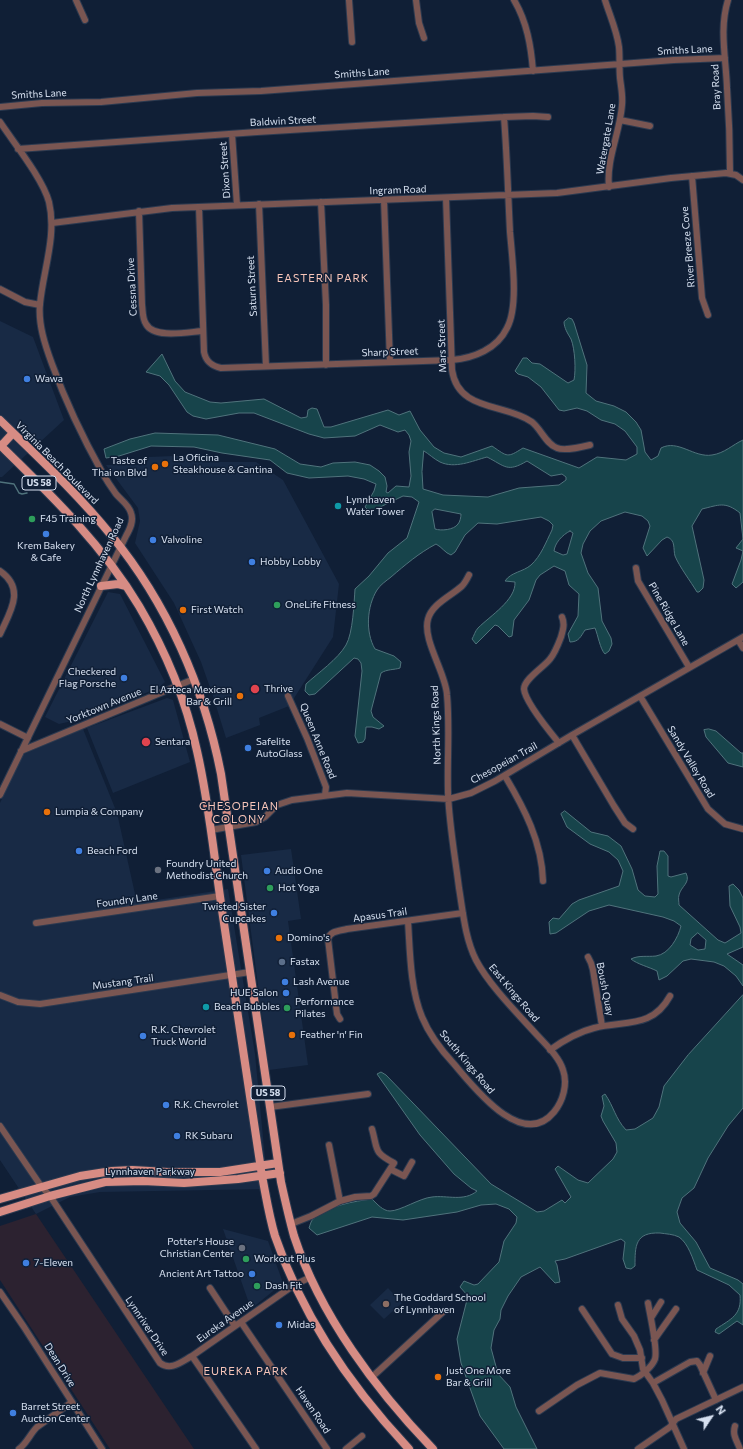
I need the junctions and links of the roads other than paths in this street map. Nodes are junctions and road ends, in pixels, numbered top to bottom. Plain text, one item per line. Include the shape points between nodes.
1 (76, 0) edge
2 (349, 0) edge
3 (416, 0) edge
4 (514, 0) edge
5 (605, 0) edge
6 (728, 0) edge
7 (85, 20) dead end
8 (424, 38) dead end
9 (352, 42) dead end
10 (725, 58) junction
11 (620, 64) junction
12 (533, 71) junction
13 (0, 107) edge
14 (504, 117) junction
15 (548, 117) dead end
16 (620, 120) junction
17 (1, 125) edge
18 (650, 126) dead end
19 (232, 134) junction
20 (18, 149) junction
21 (730, 173) junction
22 (692, 176) junction
23 (743, 180) edge
24 (609, 187) junction
25 (509, 196) junction
26 (446, 198) junction
27 (384, 200) junction
28 (321, 202) junction
29 (259, 204) junction
30 (237, 205) junction
31 (199, 207) junction
32 (139, 211) junction
33 (52, 223) junction
34 (0, 289) edge
35 (40, 305) junction
36 (708, 315) dead end
37 (203, 331) junction
38 (452, 360) junction
39 (390, 362) junction
40 (326, 364) junction
41 (266, 366) junction
42 (0, 420) edge
43 (13, 433) junction
44 (0, 445) edge
45 (590, 445) dead end
46 (120, 547) junction
47 (112, 565) junction
48 (636, 568) dead end
49 (0, 571) edge
50 (469, 575) dead end
51 (101, 586) junction
52 (126, 586) junction
53 (562, 617) dead end
54 (0, 634) edge
55 (740, 638) edge
56 (743, 648) edge
57 (689, 667) junction
58 (194, 679) junction
59 (177, 686) junction
60 (288, 696) dead end
61 (640, 696) junction
62 (0, 724) edge
63 (572, 735) junction
64 (28, 738) junction
65 (559, 743) junction
66 (21, 751) junction
67 (505, 776) junction
68 (0, 795) edge
69 (325, 795) junction
70 (448, 799) junction
71 (229, 828) junction
72 (633, 829) dead end
73 (743, 829) edge
74 (211, 830) junction
75 (543, 881) dead end
76 (220, 896) junction
77 (463, 913) junction
78 (408, 921) junction
79 (36, 923) dead end
80 (588, 957) dead end
81 (250, 972) junction
82 (232, 976) junction
83 (0, 995) edge
84 (670, 996) dead end
85 (340, 1019) dead end
86 (602, 1026) junction
87 (550, 1050) junction
88 (368, 1094) dead end
89 (562, 1096) joint
90 (270, 1107) junction
91 (0, 1126) edge
92 (372, 1129) dead end
93 (329, 1145) dead end
94 (412, 1162) dead end
95 (278, 1163) junction
96 (260, 1166) junction
97 (390, 1169) junction
98 (280, 1173) junction
99 (262, 1176) junction
100 (41, 1186) junction
101 (50, 1196) junction
102 (0, 1199) edge
103 (340, 1201) junction
104 (0, 1212) edge
105 (291, 1224) junction
106 (311, 1277) junction
107 (294, 1285) junction
108 (210, 1288) dead end
109 (0, 1292) edge
110 (661, 1302) dead end
111 (648, 1303) dead end
112 (618, 1305) dead end
113 (582, 1309) dead end
114 (676, 1309) dead end
115 (444, 1311) dead end
116 (651, 1318) junction
117 (241, 1322) junction
118 (235, 1326) junction
119 (654, 1340) junction
120 (192, 1356) junction
121 (710, 1356) dead end
122 (642, 1358) junction
123 (644, 1372) junction
124 (704, 1374) junction
125 (372, 1377) junction
126 (653, 1383) junction
127 (743, 1387) edge
128 (716, 1400) junction
129 (72, 1402) junction
130 (539, 1411) dead end
131 (673, 1423) junction
132 (734, 1426) dead end
133 (362, 1436) dead end
134 (19, 1449) edge
135 (102, 1449) edge
136 (256, 1449) edge
137 (327, 1449) edge
138 (346, 1449) edge
139 (409, 1449) edge
140 (434, 1449) edge
141 (638, 1449) edge
142 (684, 1449) edge
143 (740, 1449) edge

1 - 7 street
2 - 9 street
3 - 8 street
4 - 12 street via 527,30
5 - 11 street, Watergate Lane via 617,34
6 - 10 street, Bray Road via 723,20
10 - 11 street, Smiths Lane
10 - 21 street, Bray Road
11 - 12 street, Smiths Lane
11 - 16 street, Watergate Lane
12 - 13 street, Smiths Lane
14 - 15 street, Baldwin Street
14 - 19 street, Baldwin Street
14 - 25 street, Sharp Street
16 - 18 street
16 - 24 street, Watergate Lane via 608,172
17 - 20 street, North Lynnhaven Road
19 - 20 street, Baldwin Street
19 - 30 street, Dixon Street
20 - 33 street, North Lynnhaven Road via 49,200
21 - 22 street, Ingram Road
21 - 23 street
22 - 24 street, Ingram Road
22 - 36 street, River Breeze Cove via 702,298
24 - 25 street, Ingram Road
25 - 26 street, Ingram Road
25 - 38 street, Sharp Street via 513,302 509,325 486,351
26 - 27 street, Ingram Road
26 - 38 street, Mars Street
27 - 28 street, Ingram Road
27 - 39 street
28 - 29 street, Ingram Road
28 - 40 street
29 - 30 street, Ingram Road
29 - 41 street, Saturn Street
30 - 31 street, Ingram Road
31 - 32 street, Ingram Road
31 - 37 street, Sharp Street
32 - 33 street, Ingram Road
32 - 37 street, Cessna Drive via 142,305 145,323 151,330 159,333
33 - 35 street, North Lynnhaven Road
34 - 35 street via 24,302
35 - 46 street, North Lynnhaven Road via 45,342 66,399 103,473 132,513 131,524
37 - 41 street, Sharp Street via 204,356 212,365 221,368
38 - 39 street, Sharp Street
38 - 45 street, Mars Street via 456,384 470,399 526,418 537,426 549,443 556,448
39 - 40 street, Sharp Street
40 - 41 street, Sharp Street
42 - 43 main road, Virginia Beach Boulevard / US 58
43 - 44 main road
43 - 46 main road, Virginia Beach Boulevard / US 58 via 82,501
44 - 47 main road, US 58 via 67,512
46 - 47 street, North Lynnhaven Road
46 - 58 main road, Virginia Beach Boulevard / US 58 via 161,609
47 - 51 street, North Lynnhaven Road
47 - 52 main road, US 58
48 - 57 street, Pine Ridge Lane via 638,581
49 - 54 street via 9,579 14,592 13,605
50 - 70 street, North Kings Road via 461,586 437,606 427,622 430,642 446,686 444,712
51 - 52 main road
51 - 64 street, North Lynnhaven Road
52 - 59 main road, US 58 via 156,637
53 - 65 street via 564,630 555,653 529,678 524,688 540,717
55 - 56 street
55 - 57 street, Chesopeian Trail
57 - 61 street, Chesopeian Trail
58 - 59 street, Yorktown Avenue
58 - 71 main road, Virginia Beach Boulevard / US 58 via 215,747
59 - 66 street, Yorktown Avenue
59 - 74 main road, US 58 via 198,753
60 - 69 street, Queen Anne Road via 326,787
61 - 63 street, Chesopeian Trail
61 - 73 street, Sandy Valley Road via 708,809 721,822
62 - 64 street
63 - 65 street, Chesopeian Trail
63 - 72 street via 625,823
64 - 66 street, North Lynnhaven Road
65 - 67 street, Chesopeian Trail
66 - 68 street, North Lynnhaven Road
67 - 70 street, Chesopeian Trail via 471,793
67 - 75 street via 531,826 540,856
69 - 70 street, Chesopeian Trail via 364,793
69 - 71 street, Chesopeian Trail via 284,802 260,820
70 - 77 street, East Kings Road
71 - 74 street, Chesopeian Trail
71 - 81 main road, Virginia Beach Boulevard / US 58
74 - 76 main road, US 58
76 - 79 street, Foundry Lane
76 - 82 main road, US 58
77 - 78 street, Apasus Trail
77 - 87 street, East Kings Road via 472,953 482,970
78 - 85 street, Apasus Trail via 347,929 329,935 337,1014
78 - 89 street, South Kings Road via 418,1004 427,1028 445,1054 495,1108 522,1123 536,1123 547,1118 555,1110
80 - 86 street, Boush Quay via 593,970
81 - 82 street, Mustang Trail
81 - 90 main road, Virginia Beach Boulevard / US 58
82 - 83 street, Mustang Trail via 40,1004 18,1002
82 - 96 main road, US 58
84 - 86 street via 662,1008 652,1016
86 - 87 street via 570,1037
87 - 89 street, East Kings Road via 559,1062 564,1076
88 - 90 street
90 - 95 main road, Virginia Beach Boulevard / US 58
91 - 100 street, Lynnriver Drive
92 - 97 street via 378,1153 394,1163
93 - 103 street
94 - 97 street via 404,1176
95 - 96 main road, Lynnhaven Parkway
95 - 98 main road, Virginia Beach Boulevard / US 58
96 - 99 main road, US 58
96 - 100 main road, Lynnhaven Parkway via 220,1172 112,1171
97 - 103 street via 372,1196
98 - 99 main road, Lynnhaven Parkway
98 - 105 main road, Virginia Beach Boulevard / US 58
99 - 101 main road, Lynnhaven Parkway via 184,1183 105,1182
99 - 107 main road, US 58 via 275,1235
100 - 101 street, Lynnriver Drive
100 - 102 main road, Lynnhaven Parkway
101 - 104 main road, Lynnhaven Parkway
101 - 120 street, Lynnriver Drive via 160,1363 165,1367 173,1367
103 - 105 street
105 - 106 main road, Virginia Beach Boulevard / US 58
106 - 107 street, Eureka Avenue
106 - 125 main road, Virginia Beach Boulevard / US 58 via 338,1328
107 - 117 street, Eureka Avenue
107 - 139 main road, US 58 via 341,1366 369,1404
108 - 118 street
109 - 129 street, Dean Drive
110 - 116 street
111 - 116 street
112 - 122 street via 622,1319 638,1343
113 - 122 street via 612,1354 623,1358
114 - 119 street
115 - 125 street
116 - 119 street
117 - 118 street, Eureka Avenue
117 - 137 street, Haven Road
118 - 120 street, Eureka Avenue
119 - 123 street via 654,1361
120 - 136 street
121 - 124 street
122 - 123 street
123 - 126 street
123 - 130 street via 634,1379 600,1373
124 - 126 street via 697,1361 693,1361
124 - 128 street
125 - 140 main road, Virginia Beach Boulevard / US 58 via 407,1421
126 - 131 street
127 - 128 street
128 - 131 street via 683,1415
129 - 134 street via 37,1427
129 - 135 street, Dean Drive
131 - 141 street
131 - 142 street
132 - 143 street via 734,1437
133 - 138 street

